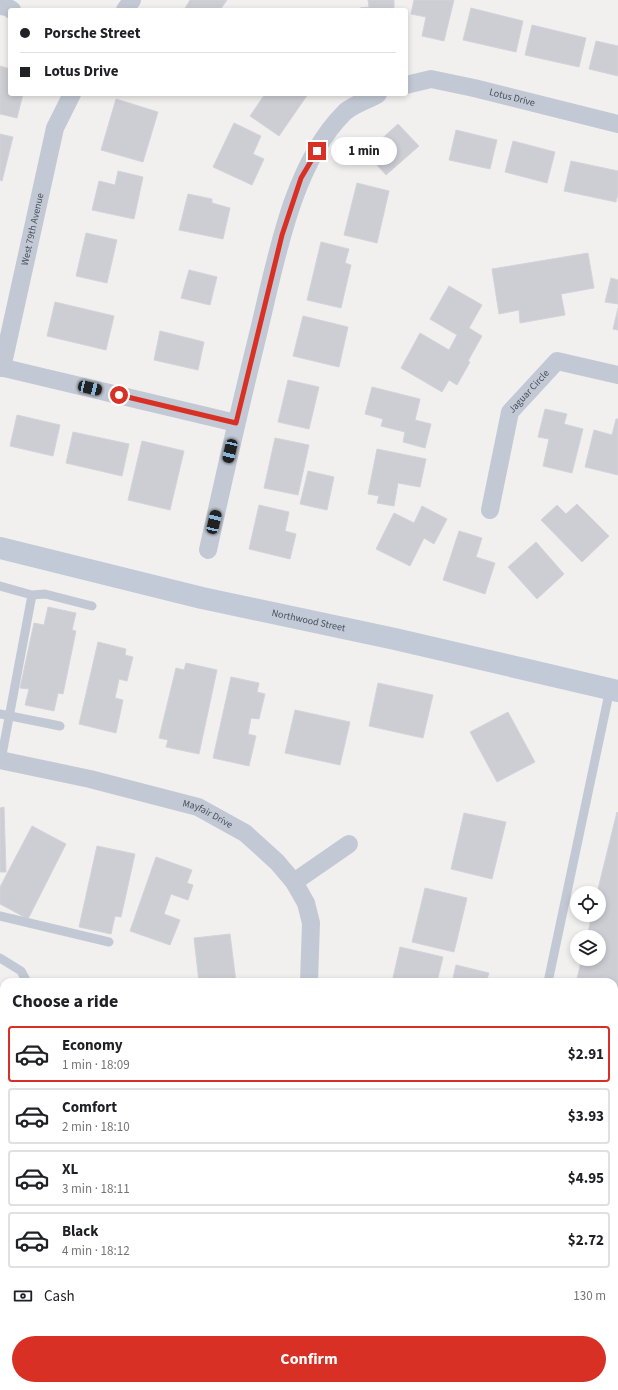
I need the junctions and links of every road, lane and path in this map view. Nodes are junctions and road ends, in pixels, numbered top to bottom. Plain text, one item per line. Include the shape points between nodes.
1 (408, 85) edge
2 (71, 96) edge
3 (374, 96) edge
4 (618, 124) edge
5 (1, 368) edge
6 (618, 375) edge
7 (236, 423) junction
8 (490, 510) dead end
9 (0, 548) edge
10 (208, 550) dead end
11 (0, 586) edge
12 (32, 595) junction
13 (92, 606) dead end
14 (614, 690) edge
15 (0, 714) edge
16 (10, 716) junction
17 (60, 726) dead end
18 (1, 760) edge
19 (349, 844) dead end
20 (294, 882) junction
21 (0, 916) edge
22 (110, 942) dead end
23 (0, 958) edge
24 (25, 978) edge
25 (309, 978) edge
26 (549, 978) edge

1 - 4 street, Lotus Drive via 431,79
2 - 5 street, West 79th Avenue via 55,128
3 - 7 street via 345,111 324,137 301,178 282,235
5 - 7 street
6 - 8 street, Jaguar Circle via 557,360 510,412
7 - 10 street
9 - 14 street, Northwood Street via 202,598 395,639
11 - 12 lane
12 - 13 lane via 45,594
12 - 16 lane
14 - 26 lane
15 - 16 lane
16 - 17 lane
16 - 18 lane
18 - 20 street, Mayfair Drive via 90,779 198,807 245,833 277,862
19 - 20 street
20 - 25 street, Mayfair Drive via 306,903 311,922
21 - 22 lane
23 - 24 lane via 22,971

